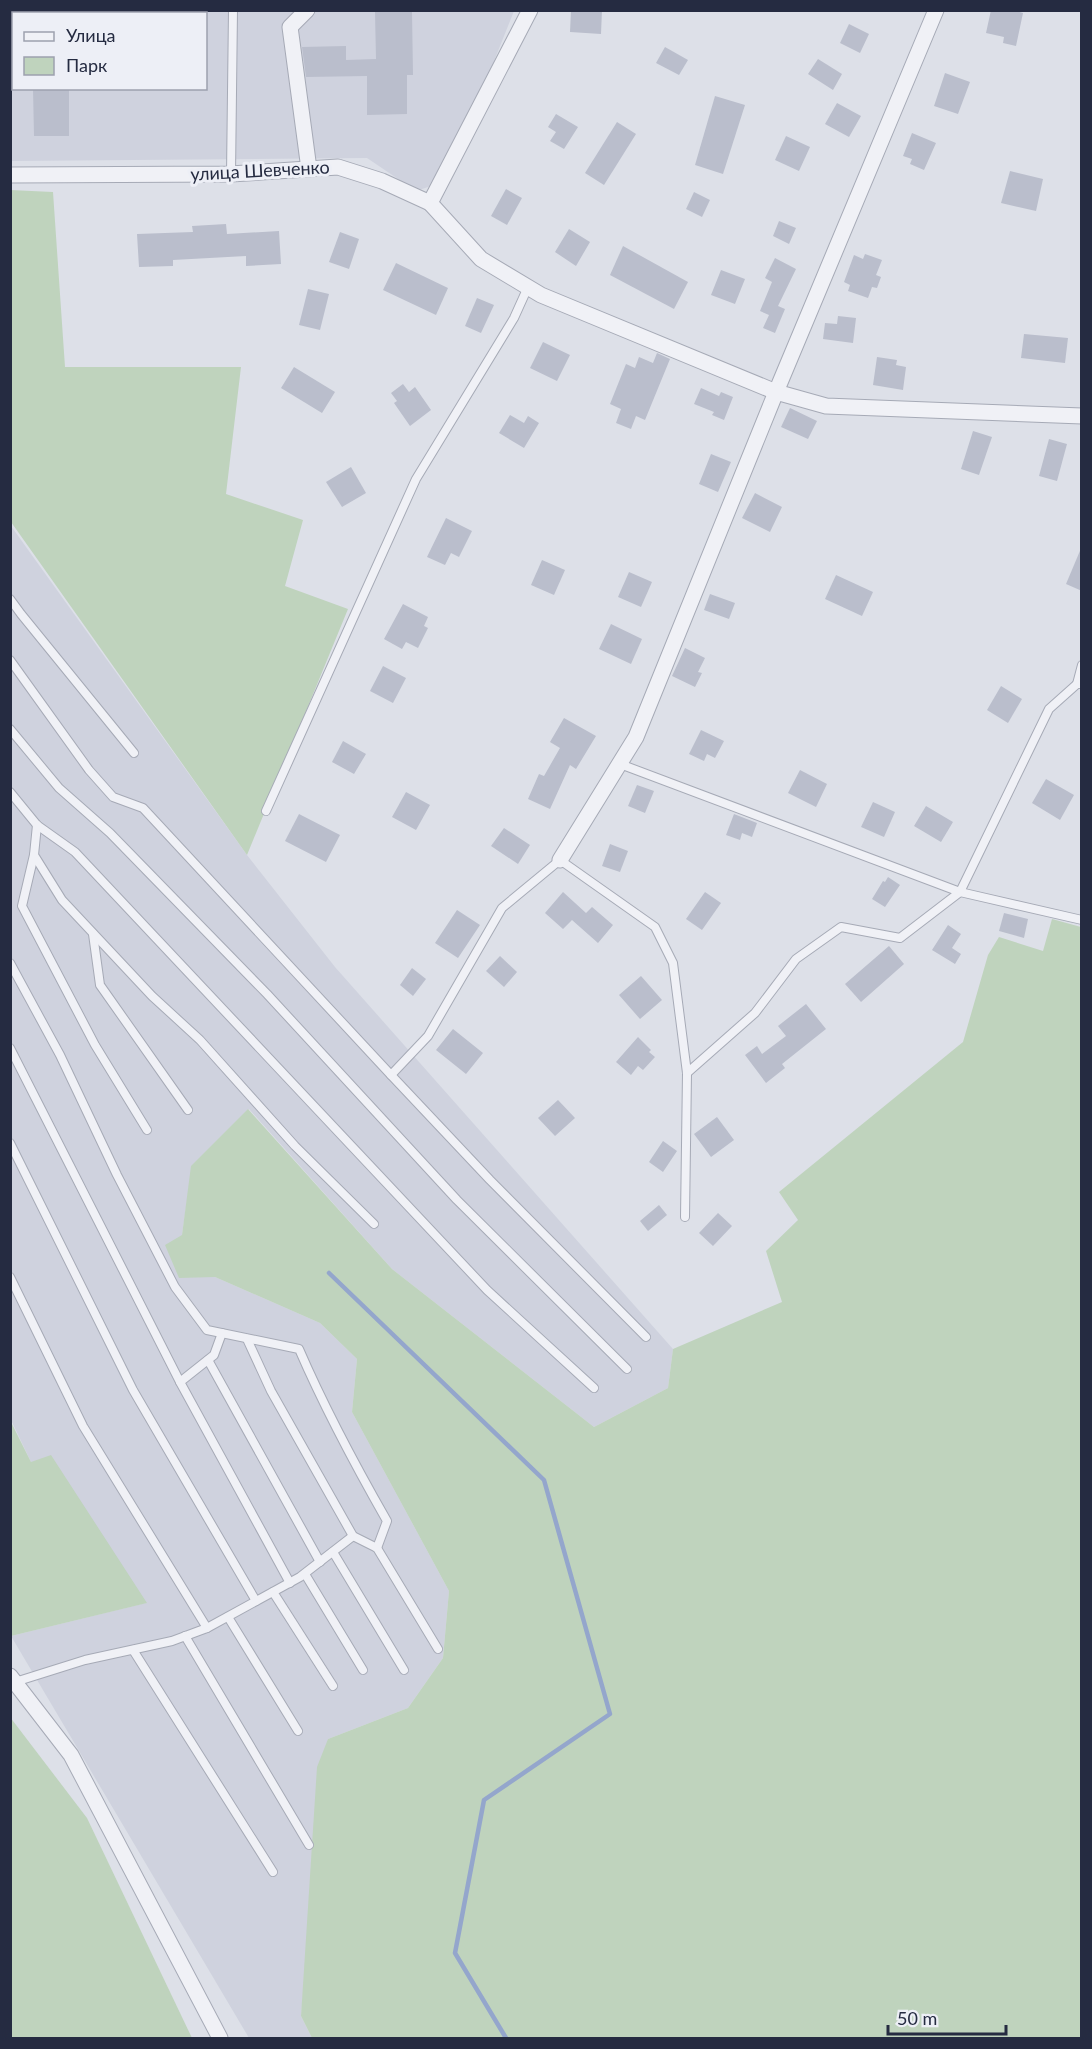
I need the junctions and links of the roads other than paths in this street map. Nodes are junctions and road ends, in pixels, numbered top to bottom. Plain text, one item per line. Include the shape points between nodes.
1 (233, 10) edge
2 (307, 10) edge
3 (530, 10) edge
4 (936, 10) edge
5 (309, 169) junction
6 (231, 174) junction
7 (10, 176) edge
8 (430, 203) junction
9 (528, 287) junction
10 (776, 392) junction
11 (1082, 416) edge
12 (10, 599) edge
13 (10, 660) edge
14 (1082, 666) edge
15 (1079, 684) edge
16 (10, 729) edge
17 (134, 753) dead end
18 (620, 764) junction
19 (10, 792) edge
20 (266, 811) dead end
21 (37, 825) junction
22 (34, 855) junction
23 (560, 860) junction
24 (960, 892) junction
25 (1082, 920) edge
26 (93, 934) junction
27 (10, 963) edge
28 (10, 1048) edge
29 (687, 1073) junction
30 (391, 1075) junction
31 (188, 1110) dead end
32 (147, 1130) dead end
33 (10, 1143) edge
34 (685, 1217) dead end
35 (374, 1224) dead end
36 (10, 1277) edge
37 (222, 1334) junction
38 (646, 1337) dead end
39 (247, 1339) junction
40 (208, 1360) junction
41 (627, 1369) dead end
42 (180, 1382) junction
43 (594, 1388) dead end
44 (353, 1536) junction
45 (377, 1548) junction
46 (333, 1552) junction
47 (320, 1562) junction
48 (304, 1574) junction
49 (290, 1583) junction
50 (273, 1592) junction
51 (256, 1601) junction
52 (228, 1617) junction
53 (207, 1628) junction
54 (185, 1636) junction
55 (438, 1649) dead end
56 (133, 1650) junction
57 (363, 1670) dead end
58 (404, 1670) dead end
59 (13, 1679) edge
60 (333, 1686) dead end
61 (297, 1731) dead end
62 (309, 1845) dead end
63 (273, 1872) dead end
64 (220, 2038) edge

1 - 6 lane
2 - 5 street via 290,27
3 - 8 street
4 - 10 street
5 - 6 street, улица Шевченко
5 - 8 street, улица Шевченко via 338,167
6 - 7 street, улица Шевченко
8 - 9 street via 481,259
9 - 10 street
9 - 20 lane via 514,318 416,479
10 - 11 street via 826,406
10 - 18 street via 636,737
12 - 17 lane
13 - 30 lane via 113,797 143,808
14 - 15 lane
15 - 24 lane via 1049,709
16 - 41 lane via 59,788 110,833 457,1200
18 - 23 street
18 - 24 lane
19 - 21 lane
21 - 22 lane
21 - 43 lane via 75,852 487,1290
22 - 26 lane via 62,900
22 - 32 lane via 22,906 94,1045
23 - 29 lane via 655,927 673,963
23 - 30 lane via 502,908 428,1036
24 - 25 lane
24 - 29 lane via 900,938 841,927 796,959 755,1013
26 - 31 lane via 100,985
26 - 35 lane via 200,1040 295,1146
27 - 37 lane via 175,1287 207,1330
28 - 42 lane
29 - 34 lane
30 - 38 lane
33 - 51 lane via 133,1390
36 - 53 lane via 83,1426
37 - 39 lane
37 - 40 lane
39 - 44 lane
39 - 45 lane via 299,1349 344,1445 387,1521
40 - 42 lane
40 - 47 lane
42 - 49 lane
44 - 45 lane
44 - 46 lane
45 - 55 lane
46 - 47 lane
46 - 58 lane
47 - 48 lane
48 - 49 lane
48 - 57 lane
49 - 50 lane
50 - 51 lane
50 - 60 lane
51 - 52 lane
52 - 53 lane
52 - 61 lane
53 - 54 lane
54 - 56 lane
54 - 62 lane
56 - 59 lane
56 - 63 lane
59 - 64 street via 71,1755

